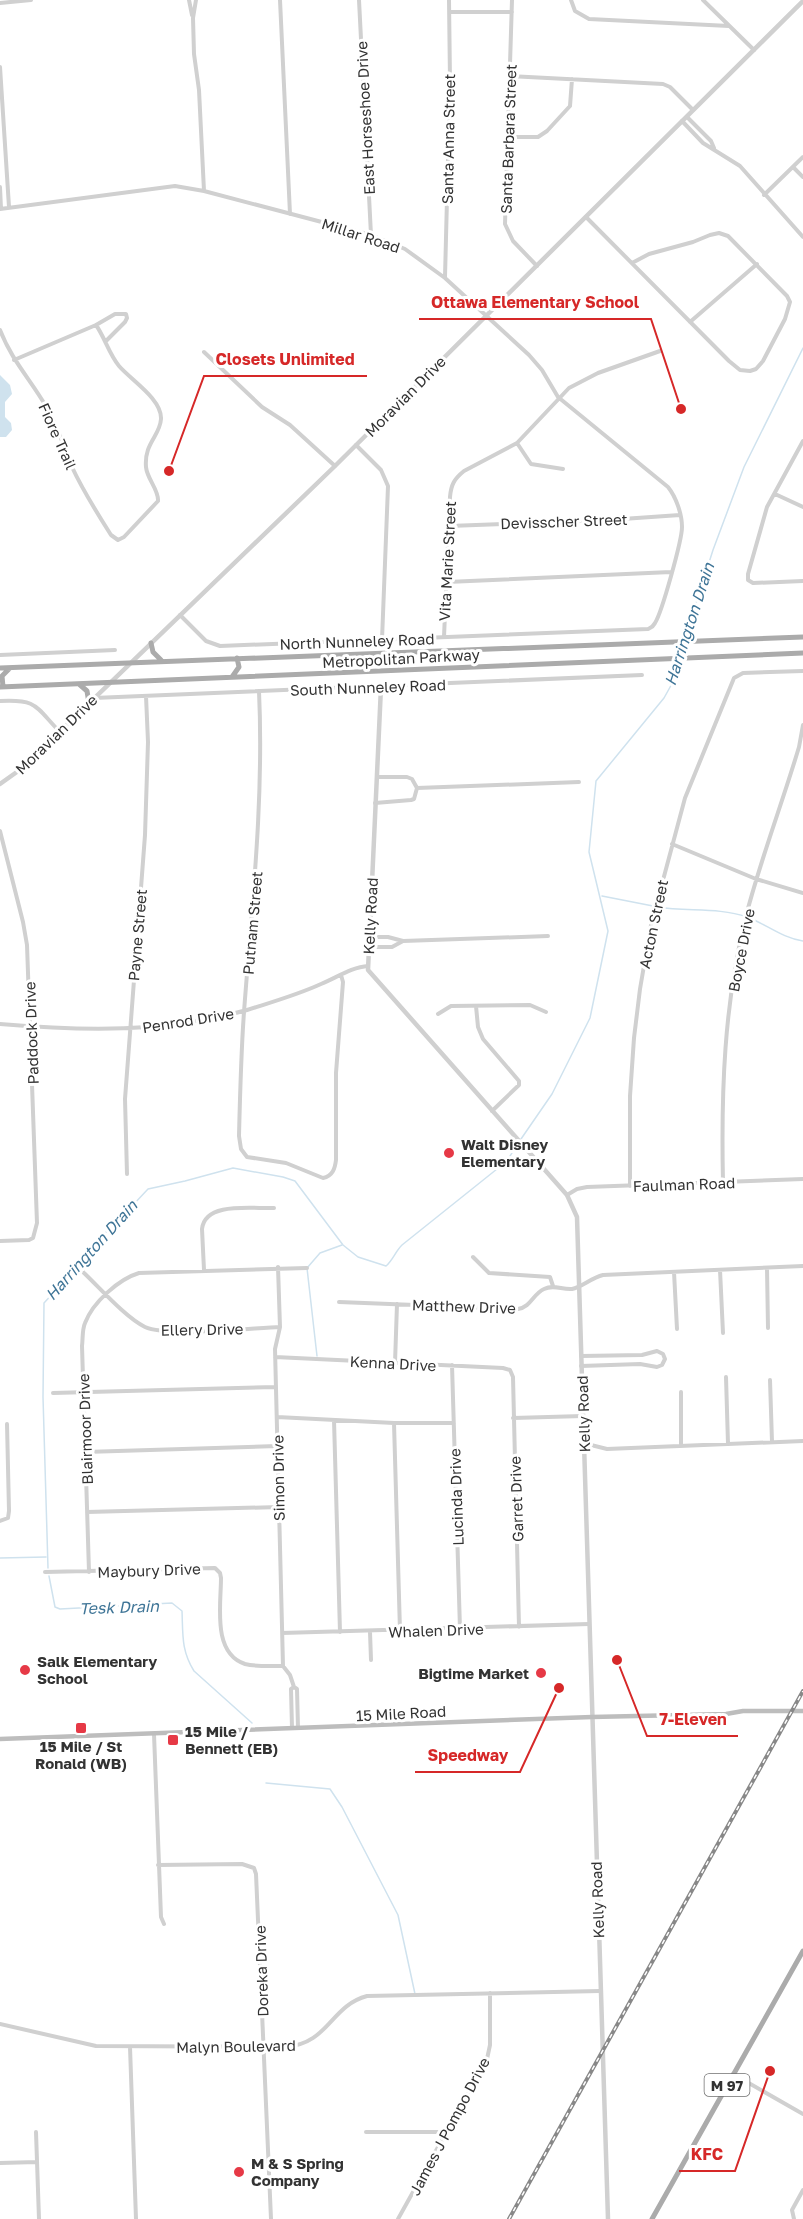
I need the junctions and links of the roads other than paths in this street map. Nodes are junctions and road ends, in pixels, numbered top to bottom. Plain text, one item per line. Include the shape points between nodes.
1 (31, 0) edge
2 (189, 0) edge
3 (196, 0) edge
4 (280, 0) edge
5 (359, 0) edge
6 (449, 0) edge
7 (512, 0) edge
8 (571, 0) edge
9 (703, 0) edge
10 (803, 1) edge
11 (0, 3) edge
12 (450, 12) junction
13 (512, 12) junction
14 (193, 18) junction
15 (729, 26) junction
16 (753, 50) junction
17 (0, 67) edge
18 (509, 76) junction
19 (572, 79) junction
20 (1, 110) edge
21 (693, 110) junction
22 (684, 119) junction
23 (507, 137) junction
24 (3, 154) edge
25 (803, 157) edge
26 (793, 168) junction
27 (803, 177) edge
28 (0, 187) edge
29 (204, 191) junction
30 (764, 195) junction
31 (9, 207) junction
32 (1, 209) edge
33 (290, 214) junction
34 (586, 218) junction
35 (371, 235) junction
36 (803, 237) edge
37 (632, 263) junction
38 (757, 264) junction
39 (537, 266) junction
40 (445, 278) junction
41 (487, 315) junction
42 (690, 322) junction
43 (96, 325) junction
44 (0, 330) edge
45 (106, 341) junction
46 (5, 343) junction
47 (0, 346) edge
48 (660, 351) dead end
49 (204, 352) dead end
50 (14, 360) junction
51 (558, 397) junction
52 (803, 441) edge
53 (517, 443) junction
54 (356, 445) junction
55 (335, 466) junction
56 (563, 469) dead end
57 (775, 494) junction
58 (803, 507) edge
59 (680, 515) junction
60 (449, 526) junction
61 (671, 572) junction
62 (803, 581) edge
63 (447, 582) junction
64 (180, 615) junction
65 (653, 626) joint
66 (444, 637) junction
67 (803, 637) edge
68 (382, 640) junction
69 (151, 643) junction
70 (115, 650) dead end
71 (803, 653) edge
72 (0, 655) edge
73 (237, 658) junction
74 (163, 661) junction
75 (130, 663) junction
76 (0, 668) edge
77 (10, 668) junction
78 (803, 671) edge
79 (642, 675) dead end
80 (231, 678) junction
81 (110, 682) junction
82 (79, 684) junction
83 (2, 687) edge
84 (381, 687) junction
85 (259, 691) junction
86 (146, 696) junction
87 (91, 700) junction
88 (0, 701) edge
89 (803, 725) edge
90 (59, 731) junction
91 (376, 777) junction
92 (579, 782) dead end
93 (0, 784) edge
94 (417, 788) junction
95 (375, 803) junction
96 (0, 831) edge
97 (672, 844) junction
98 (756, 879) junction
99 (803, 893) edge
100 (548, 936) dead end
101 (369, 937) junction
102 (404, 941) junction
103 (368, 947) junction
104 (368, 966) junction
105 (341, 975) junction
106 (476, 1006) junction
107 (244, 1010) junction
108 (546, 1012) dead end
109 (438, 1014) dead end
110 (0, 1024) edge
111 (31, 1026) junction
112 (129, 1029) junction
113 (492, 1111) junction
114 (127, 1174) dead end
115 (803, 1179) edge
116 (723, 1182) junction
117 (630, 1186) junction
118 (567, 1195) junction
119 (274, 1208) dead end
120 (0, 1241) edge
121 (473, 1257) dead end
122 (82, 1262) dead end
123 (803, 1266) edge
124 (278, 1267) junction
125 (307, 1268) dead end
126 (766, 1268) junction
127 (204, 1270) junction
128 (720, 1270) junction
129 (674, 1272) junction
130 (553, 1286) junction
131 (580, 1286) junction
132 (106, 1295) junction
133 (339, 1302) dead end
134 (397, 1304) junction
135 (280, 1327) junction
136 (768, 1328) dead end
137 (677, 1329) dead end
138 (723, 1333) dead end
139 (581, 1356) junction
140 (275, 1357) junction
141 (395, 1363) junction
142 (452, 1365) junction
143 (581, 1366) junction
144 (510, 1370) joint
145 (726, 1377) dead end
146 (770, 1380) dead end
147 (276, 1387) junction
148 (681, 1392) dead end
149 (53, 1393) dead end
150 (82, 1393) junction
151 (583, 1416) junction
152 (277, 1417) junction
153 (513, 1418) junction
154 (334, 1420) junction
155 (394, 1423) junction
156 (454, 1423) junction
157 (7, 1424) dead end
158 (584, 1438) junction
159 (803, 1441) edge
160 (772, 1442) junction
161 (681, 1444) junction
162 (728, 1444) junction
163 (277, 1446) junction
164 (85, 1452) junction
165 (0, 1456) edge
166 (8, 1456) junction
167 (279, 1507) junction
168 (87, 1512) junction
169 (0, 1521) edge
170 (45, 1572) dead end
171 (89, 1572) junction
172 (589, 1624) junction
173 (519, 1627) junction
174 (460, 1629) junction
175 (400, 1631) junction
176 (340, 1632) junction
177 (370, 1632) junction
178 (282, 1633) junction
179 (371, 1660) dead end
180 (283, 1666) junction
181 (294, 1687) junction
182 (803, 1711) edge
183 (592, 1717) junction
184 (292, 1729) junction
185 (298, 1729) junction
186 (154, 1734) junction
187 (0, 1739) edge
188 (159, 1865) junction
189 (164, 1924) dead end
190 (803, 1951) edge
191 (600, 1991) junction
192 (490, 1993) junction
193 (0, 2024) edge
194 (130, 2047) junction
195 (264, 2047) junction
196 (733, 2074) junction
197 (803, 2114) edge
198 (36, 2132) dead end
199 (366, 2132) dead end
200 (447, 2132) junction
201 (37, 2162) junction
202 (0, 2163) edge
203 (803, 2190) edge
204 (39, 2219) edge
205 (136, 2219) edge
206 (271, 2219) edge
207 (399, 2219) edge
208 (608, 2219) edge
209 (652, 2219) edge
210 (794, 2219) edge

1 - 11 street
2 - 14 street
3 - 14 street
4 - 33 street
5 - 35 street, East Horseshoe Drive
6 - 12 street, Santa Anna Street
7 - 13 street, Santa Barbara Street
8 - 15 street via 578,14 595,20
9 - 15 street
10 - 16 street, Moravian Drive
12 - 13 street
12 - 40 street, Santa Anna Street
13 - 18 street, Santa Barbara Street
14 - 29 street
15 - 16 street
16 - 21 street, Moravian Drive
17 - 20 street
18 - 19 street
18 - 23 street, Santa Barbara Street
19 - 21 street via 663,84
19 - 23 street via 570,106 547,131 536,137
20 - 24 street
21 - 22 street, Moravian Drive
22 - 30 street via 703,143 740,166
22 - 34 street, Moravian Drive
23 - 39 street, Santa Barbara Street via 506,229
24 - 31 street
25 - 26 street
26 - 27 street
26 - 30 street
28 - 32 street
29 - 31 street, Millar Road via 165,186
29 - 33 street, Millar Road
30 - 36 street
31 - 32 street, Millar Road
33 - 35 street, Millar Road
34 - 37 street
34 - 39 street, Moravian Drive
35 - 40 street, Millar Road via 405,249
37 - 38 street via 719,233 728,236
37 - 42 street
38 - 42 street
38 - 42 street via 790,302 789,311 756,369 747,371 733,365
39 - 41 street, Moravian Drive
40 - 41 street, Millar Road
41 - 51 street, Millar Road via 536,362
41 - 54 street, Moravian Drive
43 - 45 street
43 - 45 street via 115,314 126,314 125,322
43 - 50 street
44 - 46 street, Fiore Trail
45 - 50 street, Fiore Trail via 119,366 154,401 161,422 150,441 146,459 147,475 159,499 118,540 111,535 79,482 47,408
46 - 47 street
46 - 50 street, Fiore Trail
48 - 51 street, Vita Marie Street via 579,382
49 - 55 street
51 - 53 street, Vita Marie Street
51 - 59 street, Millar Road via 668,487
52 - 57 street
53 - 56 street via 531,464
53 - 60 street, Vita Marie Street via 456,478 451,488
54 - 55 street, Moravian Drive
54 - 68 street via 381,470 388,486
55 - 64 street, Moravian Drive
57 - 58 street
57 - 62 street via 767,507 752,557 749,581
59 - 60 street, Devisscher Street
59 - 61 street, Millar Road via 681,535
60 - 63 street, Vita Marie Street
61 - 63 street
61 - 65 street, Millar Road
63 - 66 street, Vita Marie Street
64 - 68 street, North Nunneley Road via 206,642 220,646
64 - 69 street, Moravian Drive
65 - 66 street, North Nunneley Road via 642,630
66 - 68 street, North Nunneley Road
67 - 73 main road, Metropolitan Parkway
69 - 74 main road via 154,654
69 - 75 street, Moravian Drive
70 - 72 street
71 - 80 main road, Metropolitan Parkway
73 - 74 main road, Metropolitan Parkway
73 - 80 main road via 238,670
74 - 75 main road, Metropolitan Parkway
75 - 77 main road, Metropolitan Parkway
75 - 81 street, Moravian Drive
76 - 77 main road, Metropolitan Parkway
77 - 83 main road via 2,676
78 - 97 street, Acton Street via 736,675 692,777
79 - 84 street, South Nunneley Road
80 - 81 main road, Metropolitan Parkway
81 - 82 main road, Metropolitan Parkway
81 - 87 street, Moravian Drive
82 - 83 main road, Metropolitan Parkway
82 - 87 main road
84 - 85 street, South Nunneley Road
84 - 91 street, Kelly Road
85 - 86 street, South Nunneley Road
85 - 107 street, Putnam Street via 258,849
86 - 87 street, South Nunneley Road
86 - 112 street, Payne Street via 145,835
87 - 90 street, Moravian Drive
88 - 90 street via 31,703
89 - 98 street, Boyce Drive
90 - 93 street, Moravian Drive
91 - 94 street via 407,777
91 - 95 street, Kelly Road
92 - 94 street
94 - 95 street via 414,799 406,802
95 - 101 street, Kelly Road
96 - 111 street, Paddock Drive via 26,935
97 - 98 street
97 - 117 street, Acton Street via 655,906 640,989 631,1080
98 - 99 street
98 - 116 street, Boyce Drive via 739,948 726,1038
100 - 102 street
101 - 102 street
101 - 103 street, Kelly Road
102 - 103 street
103 - 104 street, Kelly Road
104 - 105 street, Penrod Drive
104 - 113 street, Kelly Road via 373,978
105 - 107 street, Penrod Drive
105 - 107 street, Putnam Street via 336,1160 326,1178 244,1154 239,1136
106 - 108 street via 530,1005
106 - 109 street via 451,1006
106 - 113 street via 483,1039 519,1081
107 - 112 street, Penrod Drive
110 - 111 street, Penrod Drive
111 - 112 street, Penrod Drive
111 - 120 street, Paddock Drive via 37,1223 33,1238
112 - 114 street, Payne Street via 125,1099
113 - 118 street, Kelly Road
115 - 116 street, Faulman Road
116 - 117 street, Faulman Road
117 - 118 street, Faulman Road via 578,1188
118 - 131 street, Kelly Road via 577,1217
119 - 127 street via 224,1209 208,1215 202,1223
121 - 130 street via 489,1273 550,1277
122 - 132 street, Ellery Drive via 83,1272
123 - 126 street
124 - 125 street, Blairmoor Drive
124 - 127 street, Blairmoor Drive
124 - 135 street, Simon Drive
126 - 128 street
126 - 136 street
127 - 132 street, Blairmoor Drive via 139,1273 124,1279
128 - 129 street
128 - 138 street
129 - 131 street via 603,1275
129 - 137 street
130 - 131 street
130 - 134 street, Matthew Drive via 542,1290 522,1308
131 - 139 street, Kelly Road
132 - 135 street, Ellery Drive via 138,1322 157,1330
132 - 150 street, Blairmoor Drive via 84,1327
133 - 134 street, Matthew Drive
134 - 141 street
135 - 140 street, Simon Drive
139 - 143 street, Kelly Road
139 - 143 street via 642,1355 655,1351 665,1359 657,1367
140 - 141 street, Kenna Drive
140 - 147 street, Simon Drive
141 - 142 street, Kenna Drive
142 - 144 street, Kenna Drive
142 - 156 street, Lucinda Drive
143 - 151 street, Kelly Road
144 - 153 street, Garret Drive
145 - 162 street
146 - 160 street
147 - 150 street
147 - 152 street, Simon Drive
148 - 161 street
149 - 150 street
150 - 164 street, Blairmoor Drive
151 - 153 street
151 - 158 street, Kelly Road
152 - 154 street
152 - 163 street, Simon Drive
153 - 173 street, Garret Drive
154 - 155 street
154 - 176 street
155 - 156 street
155 - 175 street
156 - 174 street, Lucinda Drive
157 - 166 street
158 - 161 street via 591,1445 607,1449
158 - 172 street, Kelly Road
159 - 160 street
160 - 162 street
161 - 162 street
163 - 164 street
163 - 167 street, Simon Drive
164 - 168 street, Blairmoor Drive
165 - 166 street
166 - 169 street via 9,1511 8,1518
167 - 168 street
167 - 178 street, Simon Drive
168 - 171 street, Blairmoor Drive
170 - 171 street, Maybury Drive
171 - 180 street, Maybury Drive via 218,1570 223,1641 229,1653 246,1664
172 - 173 street, Whalen Drive
172 - 183 street, Kelly Road
173 - 174 street, Whalen Drive
174 - 175 street, Whalen Drive
175 - 177 street, Whalen Drive
176 - 177 street, Whalen Drive
176 - 178 street, Whalen Drive
177 - 179 street
178 - 180 street, Simon Drive
180 - 181 street, Simon Drive
181 - 184 street
181 - 185 street, Simon Drive
182 - 183 main road, 15 Mile Road
183 - 185 main road, 15 Mile Road
183 - 191 street, Kelly Road
184 - 185 main road, 15 Mile Road
184 - 186 main road, 15 Mile Road
186 - 187 main road, 15 Mile Road
186 - 188 street
188 - 189 street
188 - 195 street, Doreka Drive via 242,1864 254,1868
190 - 196 main road, M 97
191 - 192 street, Malyn Boulevard
191 - 208 street, Kelly Road
192 - 195 street, Malyn Boulevard via 367,1996 345,2007 308,2042
192 - 200 street, James J Pompo Drive via 488,2057
193 - 194 street, Malyn Boulevard via 85,2044
194 - 195 street, Malyn Boulevard
194 - 205 street
195 - 206 street, Doreka Drive
196 - 197 street
196 - 209 main road, M 97
198 - 201 street
199 - 200 street
200 - 207 street, James J Pompo Drive
201 - 202 street
201 - 204 street
203 - 210 street via 792,2210

